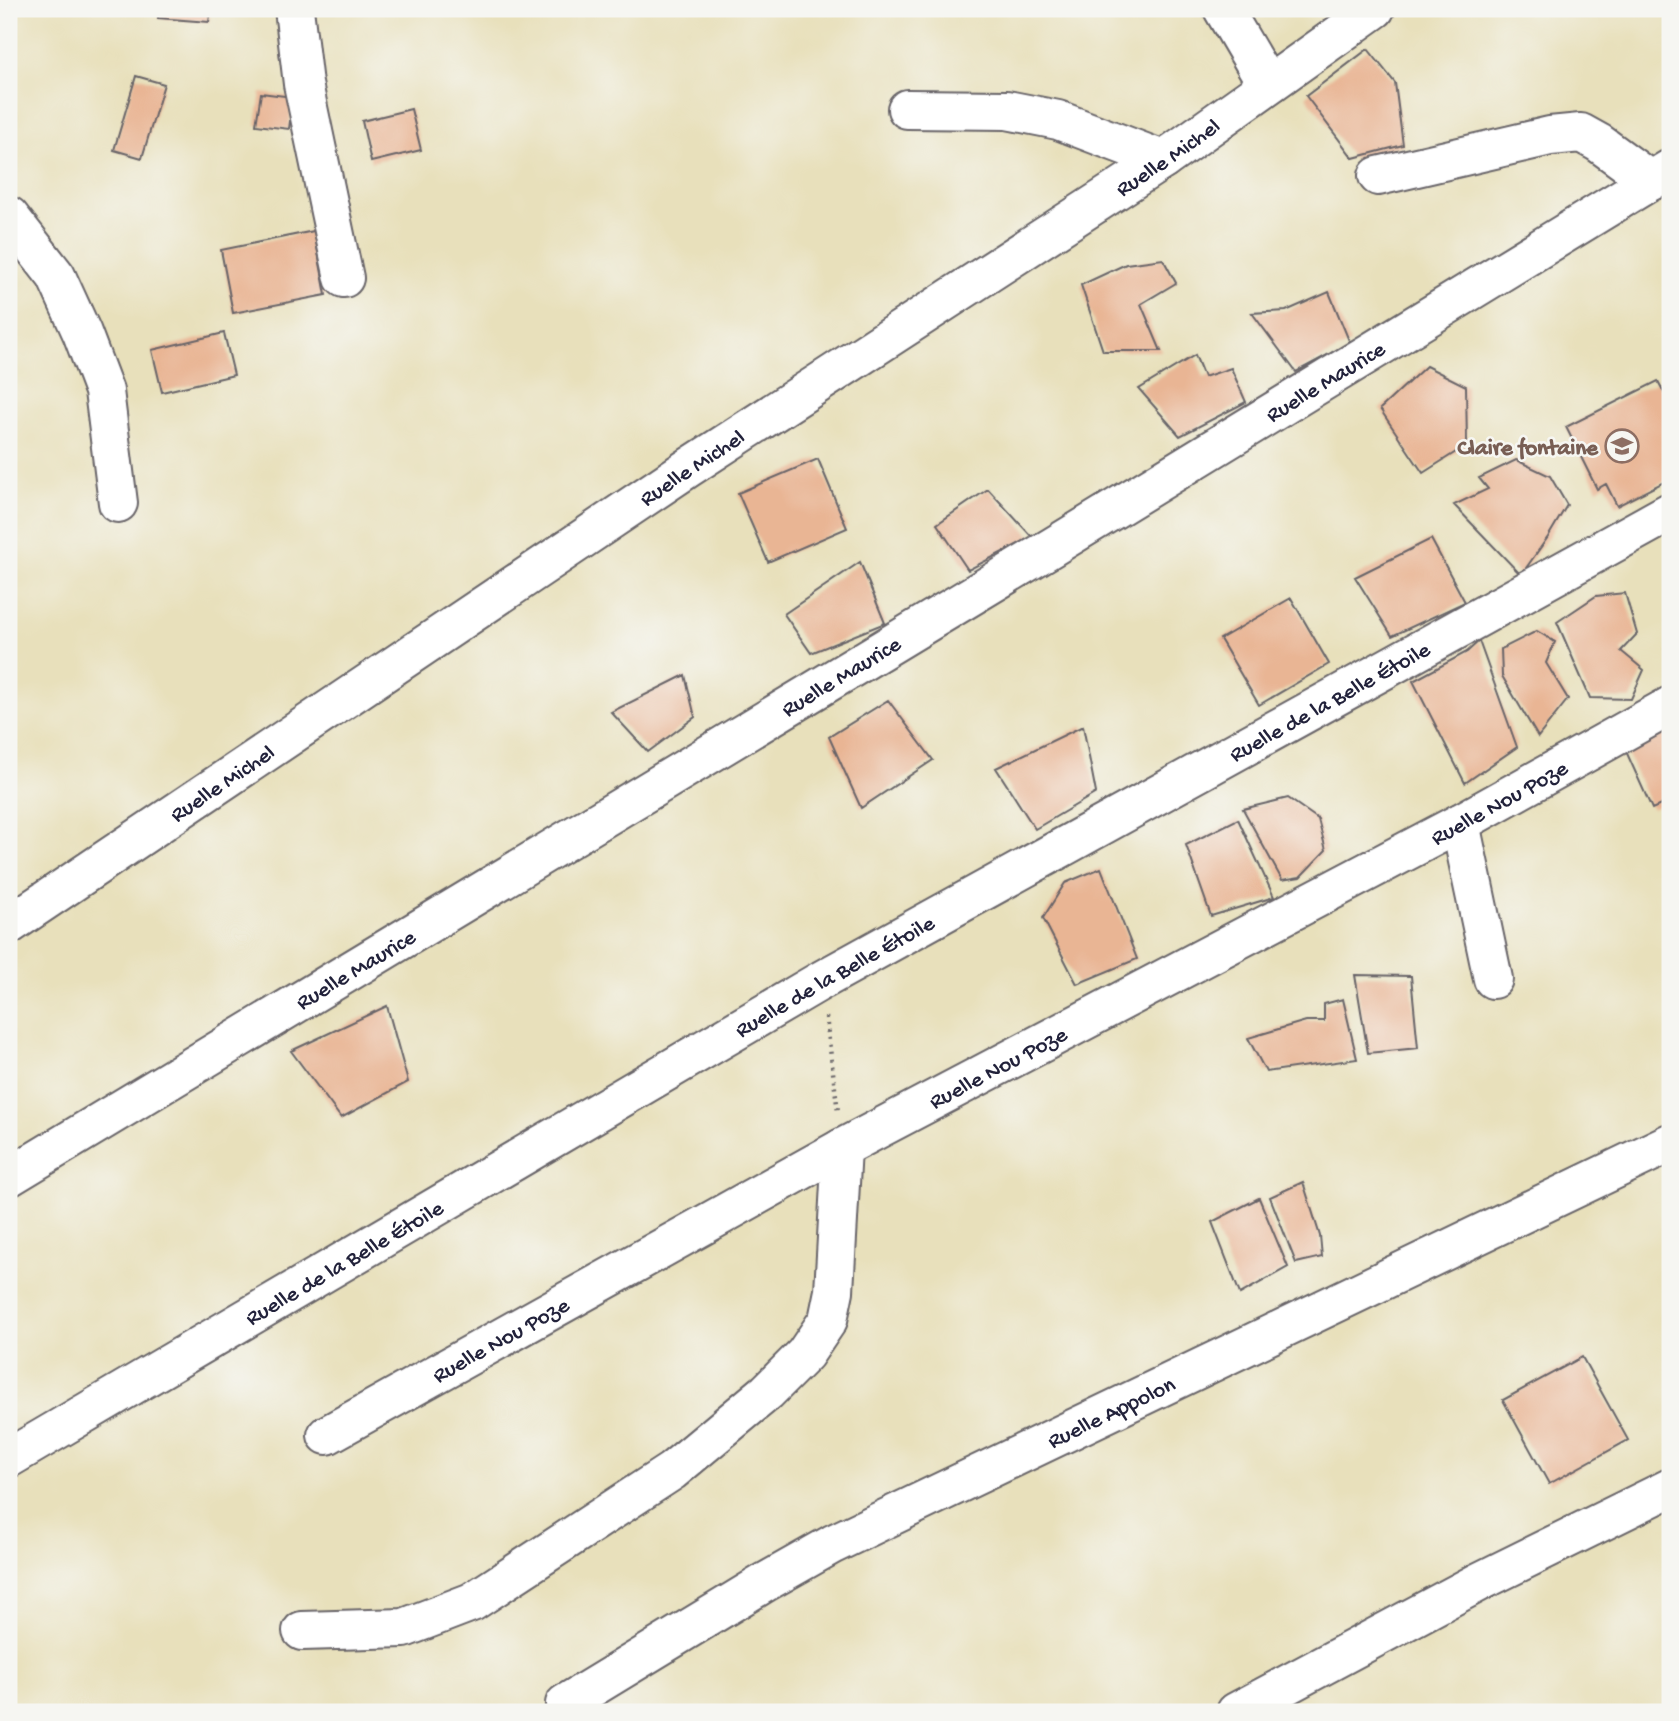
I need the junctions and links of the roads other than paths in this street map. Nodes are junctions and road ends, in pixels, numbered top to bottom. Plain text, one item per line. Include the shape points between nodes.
1 (294, 9) edge
2 (1223, 9) edge
3 (1375, 9) edge
4 (1267, 84) junction
5 (908, 109) dead end
6 (1163, 160) junction
7 (1660, 175) edge
8 (1378, 176) dead end
9 (9, 216) edge
10 (344, 278) dead end
11 (118, 503) dead end
12 (1670, 512) edge
13 (1670, 706) edge
14 (1460, 823) junction
15 (9, 925) edge
16 (1493, 979) dead end
17 (1670, 1143) edge
18 (842, 1148) junction
19 (9, 1177) edge
20 (327, 1435) dead end
21 (9, 1458) edge
22 (1670, 1488) edge
23 (302, 1631) dead end
24 (565, 1704) dead end
25 (1236, 1712) edge

1 - 10 street via 303,84
2 - 4 street
3 - 4 street, Ruelle Michel
4 - 6 street, Ruelle Michel
5 - 6 street via 1007,110 1058,120
6 - 15 street, Ruelle Michel via 688,468
7 - 8 street via 1581,133
7 - 19 street, Ruelle Maurice via 1054,547
9 - 11 street via 56,276 82,333 104,391
12 - 21 street, Ruelle de la Belle Étoile via 822,980
13 - 14 street, Ruelle Nou Poze
14 - 16 street
14 - 18 street, Ruelle Nou Poze
17 - 24 street, Ruelle Appolon via 833,1544
18 - 20 street, Ruelle Nou Poze
18 - 23 street via 834,1291 828,1320 805,1354 767,1392 672,1471 472,1602 404,1628
22 - 25 street via 1481,1581

